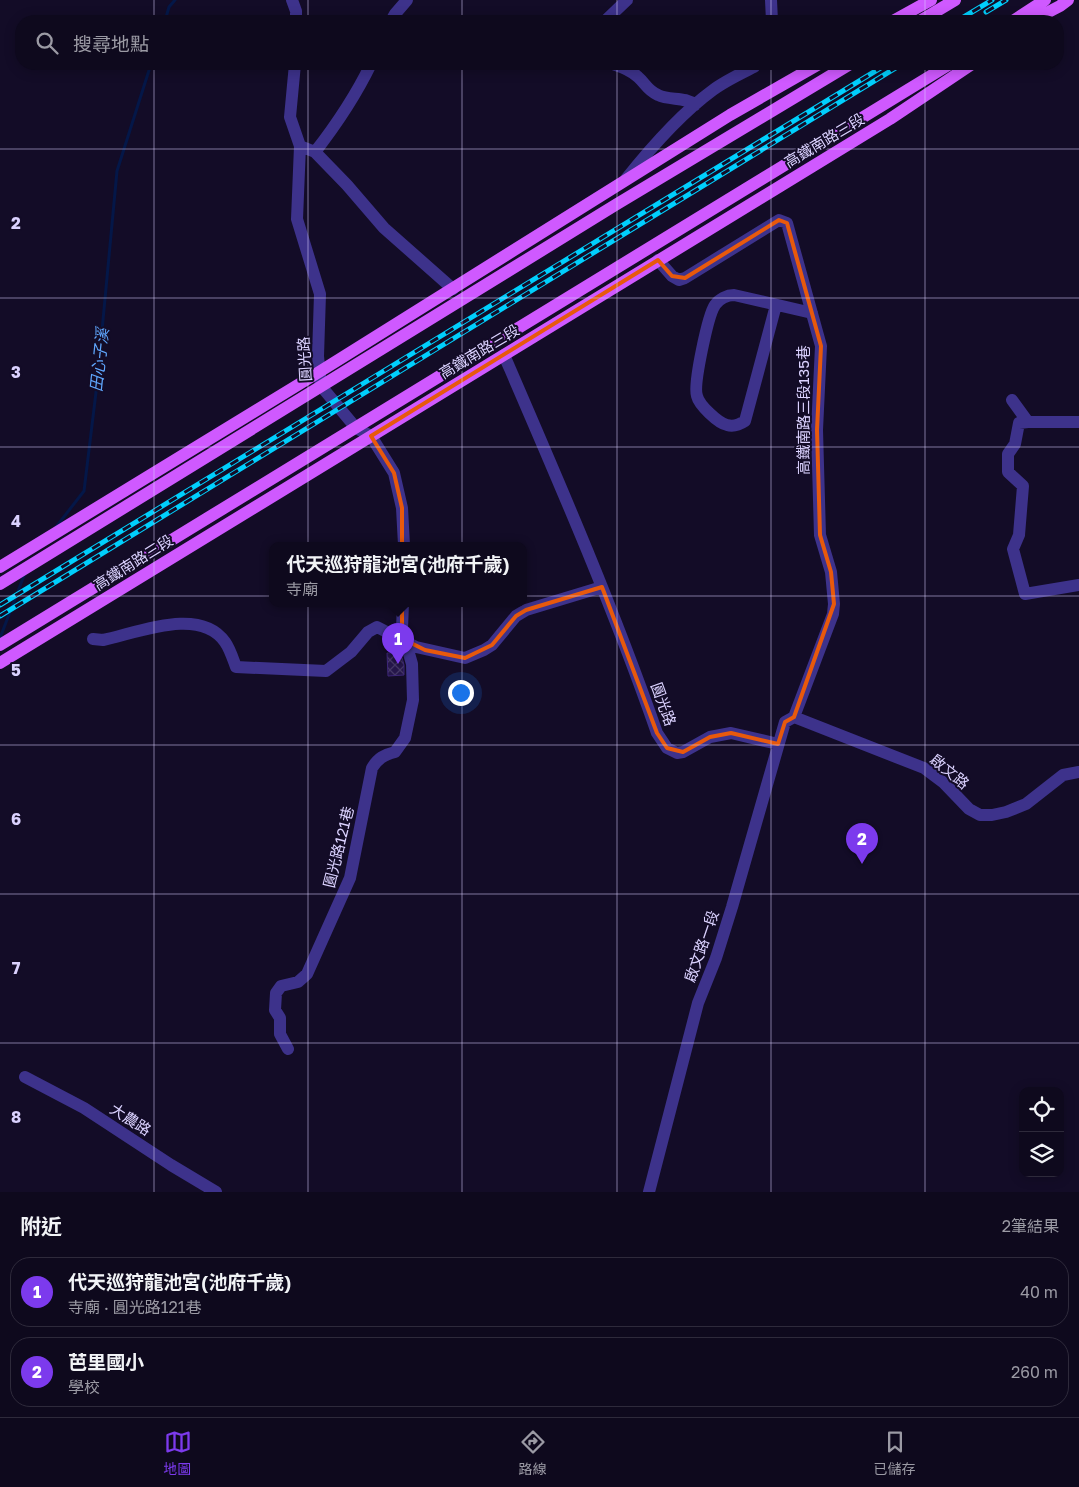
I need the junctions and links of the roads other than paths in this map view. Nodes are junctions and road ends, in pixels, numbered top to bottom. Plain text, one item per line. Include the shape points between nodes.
1 (292, 0) edge
2 (407, 0) edge
3 (627, 0) edge
4 (771, 0) edge
5 (931, 0) edge
6 (955, 0) edge
7 (1045, 0) edge
8 (1064, 2) edge
9 (296, 15) edge
10 (394, 15) edge
11 (611, 15) edge
12 (772, 15) edge
13 (904, 15) edge
14 (930, 15) edge
15 (1022, 15) edge
16 (1040, 15) edge
17 (294, 70) edge
18 (368, 70) edge
19 (629, 70) edge
20 (749, 70) edge
21 (809, 70) edge
22 (840, 70) edge
23 (940, 70) edge
24 (963, 70) edge
25 (695, 106) junction
26 (300, 146) junction
27 (315, 152) junction
28 (625, 181) junction
29 (617, 204) junction
30 (544, 232) junction
31 (658, 260) junction
32 (601, 278) junction
33 (453, 289) junction
34 (776, 305) junction
35 (812, 313) junction
36 (504, 355) junction
37 (319, 372) junction
38 (321, 386) junction
39 (1012, 400) dead end
40 (1028, 422) junction
41 (1079, 422) edge
42 (356, 428) junction
43 (371, 436) junction
44 (404, 542) edge
45 (0, 567) edge
46 (0, 584) edge
47 (1079, 585) edge
48 (602, 588) junction
49 (403, 607) edge
50 (93, 639) dead end
51 (406, 641) junction
52 (0, 645) edge
53 (0, 664) edge
54 (794, 717) junction
55 (778, 744) junction
56 (1079, 772) edge
57 (288, 1049) dead end
58 (25, 1078) dead end
59 (216, 1192) edge
60 (649, 1192) edge

1 - 9 street
2 - 10 street
3 - 11 street
4 - 12 street
5 - 13 main road
6 - 14 main road
7 - 15 main road
8 - 16 main road
17 - 26 street, 圓光路 via 290,117
18 - 27 street
19 - 25 street via 648,90 660,96 692,102
20 - 25 street via 714,90
21 - 28 main road
22 - 29 main road
23 - 32 main road, 高鐵南路三段
24 - 31 main road, 高鐵南路三段 via 890,119
25 - 28 street
26 - 27 street
26 - 37 street, 圓光路 via 297,219 320,294
27 - 33 street via 384,228
28 - 30 main road
29 - 30 main road
29 - 38 main road
30 - 33 main road
31 - 32 main road
31 - 35 street, 高鐵南路三段135巷 via 679,280 779,220 787,223
31 - 36 main road, 高鐵南路三段
32 - 42 main road, 高鐵南路三段
33 - 37 main road
34 - 34 street via 728,295 716,303 710,313 697,378 697,396 705,409 727,425 738,426 745,421
34 - 35 street
35 - 54 street, 高鐵南路三段135巷 via 821,346 817,430 820,535 831,572 834,604
36 - 43 main road, 高鐵南路三段
36 - 48 street, 圓光路
37 - 38 street, 圓光路
37 - 45 main road
38 - 42 street, 圓光路
38 - 46 main road
39 - 40 street
40 - 41 street
40 - 47 street via 1019,423 1015,444 1008,454 1008,472 1022,486 1019,536 1013,549 1025,594
42 - 43 street, 圓光路
42 - 52 main road, 高鐵南路三段
43 - 44 street via 394,473 402,508
43 - 53 main road, 高鐵南路三段
48 - 51 street via 526,610 516,616 492,645 465,658 425,650
48 - 55 street, 圓光路 via 657,733 667,748 677,753 684,752 710,737 731,733
49 - 51 street via 402,629
50 - 51 street via 104,640 170,623 201,625 226,643 236,667 326,670 377,627
51 - 57 street, 圓光路121巷 via 412,664 413,700 405,738 395,752 377,760 372,768 350,878 307,974 298,982 281,986 276,993 275,1010 280,1018 280,1034
54 - 55 street, 啟文路一段 via 785,722
54 - 56 street, 啟文路 via 924,768 980,814 1006,812 1026,804 1063,775
55 - 60 street, 啟文路一段 via 732,907 698,1003
58 - 59 street, 大農路 via 84,1108

